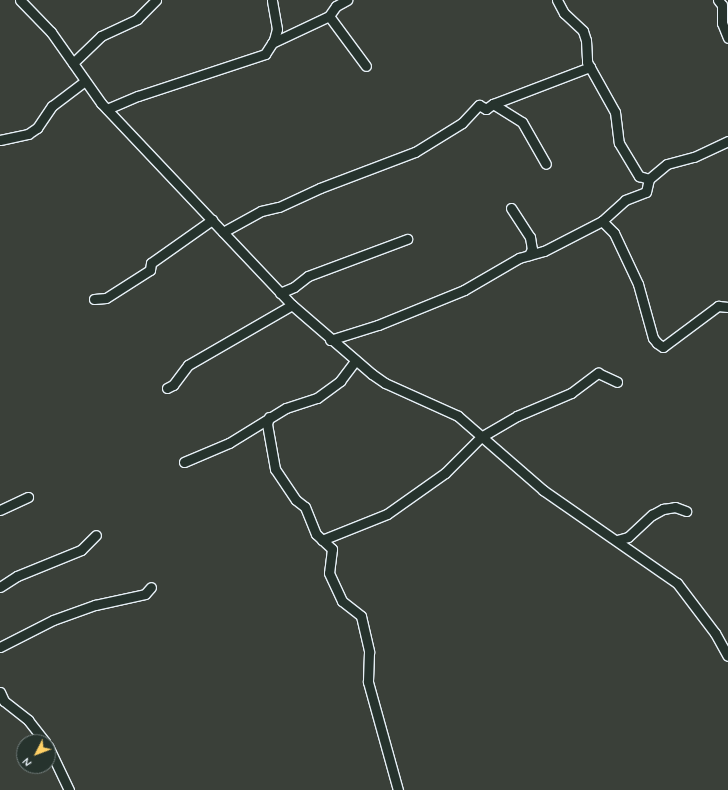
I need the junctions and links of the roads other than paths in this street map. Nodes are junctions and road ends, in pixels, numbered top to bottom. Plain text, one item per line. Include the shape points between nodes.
1 (20, 0) edge
2 (156, 0) edge
3 (272, 0) edge
4 (346, 0) edge
5 (557, 0) edge
6 (718, 0) edge
7 (329, 16) junction
8 (728, 38) edge
9 (272, 43) junction
10 (73, 63) junction
11 (366, 66) dead end
12 (590, 67) junction
13 (85, 81) junction
14 (493, 104) junction
15 (107, 110) junction
16 (0, 140) edge
17 (728, 141) edge
18 (546, 164) dead end
19 (649, 179) junction
20 (511, 208) dead end
21 (212, 220) junction
22 (602, 221) junction
23 (223, 232) junction
24 (407, 239) dead end
25 (529, 255) junction
26 (280, 293) junction
27 (94, 299) dead end
28 (292, 305) junction
29 (728, 307) edge
30 (330, 340) junction
31 (356, 360) junction
32 (617, 382) dead end
33 (167, 388) dead end
34 (269, 417) junction
35 (253, 428) junction
36 (268, 433) junction
37 (481, 437) junction
38 (184, 462) dead end
39 (28, 497) dead end
40 (0, 510) edge
41 (686, 511) dead end
42 (96, 534) dead end
43 (322, 540) junction
44 (617, 540) junction
45 (0, 587) edge
46 (151, 587) dead end
47 (0, 647) edge
48 (728, 656) edge
49 (1, 699) edge
50 (39, 734) edge
51 (56, 763) edge
52 (69, 790) edge
53 (398, 790) edge

1 - 10 street via 51,32
2 - 10 street via 137,19 102,36
3 - 9 street via 277,19
4 - 7 street via 336,6
5 - 12 street via 564,13 583,31
6 - 8 street via 722,5 722,23
7 - 9 street
7 - 11 street
9 - 15 street via 265,54 254,59 138,96
10 - 13 street
12 - 14 street
12 - 19 street via 615,112 618,144 639,176
13 - 15 street
13 - 16 street via 52,106 37,128 28,134
14 - 18 street via 522,122
14 - 23 street via 486,109 479,106 462,123 415,152 320,188 279,207 261,211
15 - 21 street
17 - 19 street via 694,157 667,164
19 - 22 street via 646,192 625,200
20 - 25 street via 533,244
21 - 23 street
21 - 27 street via 151,263 150,270 106,298
22 - 25 street via 544,251
22 - 29 street via 614,233 638,284 652,338 657,343 663,347 718,306
23 - 26 street
24 - 26 street via 308,276 294,287
25 - 30 street via 519,258 464,290
26 - 28 street
28 - 30 street
28 - 33 street via 188,365 173,385
30 - 31 street
31 - 34 street via 340,381 317,398 286,408
31 - 37 street via 385,383 458,416
32 - 37 street via 598,373 571,393 517,416
34 - 35 street
34 - 36 street
35 - 36 street
35 - 38 street
36 - 43 street via 275,469 280,480 305,507 316,534
37 - 43 street via 445,473 387,514
37 - 44 street via 543,490
39 - 40 street
41 - 44 street via 675,507 663,509 652,515 628,537
42 - 45 street via 80,550 17,576
43 - 53 street via 332,549 329,573 342,602 361,616 369,652 368,682
44 - 48 street via 677,583 715,633
46 - 47 street via 145,594 95,605 53,620
49 - 50 street via 28,720
51 - 52 street

